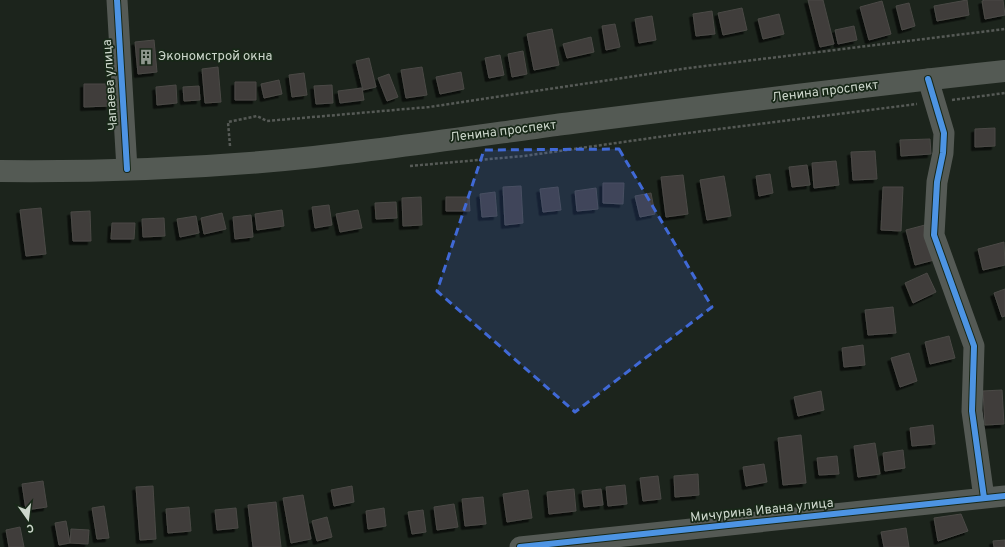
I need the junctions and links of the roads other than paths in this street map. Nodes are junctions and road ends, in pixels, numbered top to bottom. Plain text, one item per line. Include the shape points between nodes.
1 (116, 0) edge
2 (1005, 71) edge
3 (928, 79) junction
4 (127, 169) junction
5 (0, 171) edge
6 (1005, 496) edge
7 (984, 498) junction
8 (520, 547) edge

1 - 4 street, Чапаева улица
2 - 3 main road, Ленина проспект
3 - 4 main road, Ленина проспект via 313,157
3 - 7 street via 944,132 937,182 934,235 974,346 972,411
4 - 5 main road, Ленина проспект
6 - 7 street, Мичурина Ивана улица
7 - 8 street, Мичурина Ивана улица

